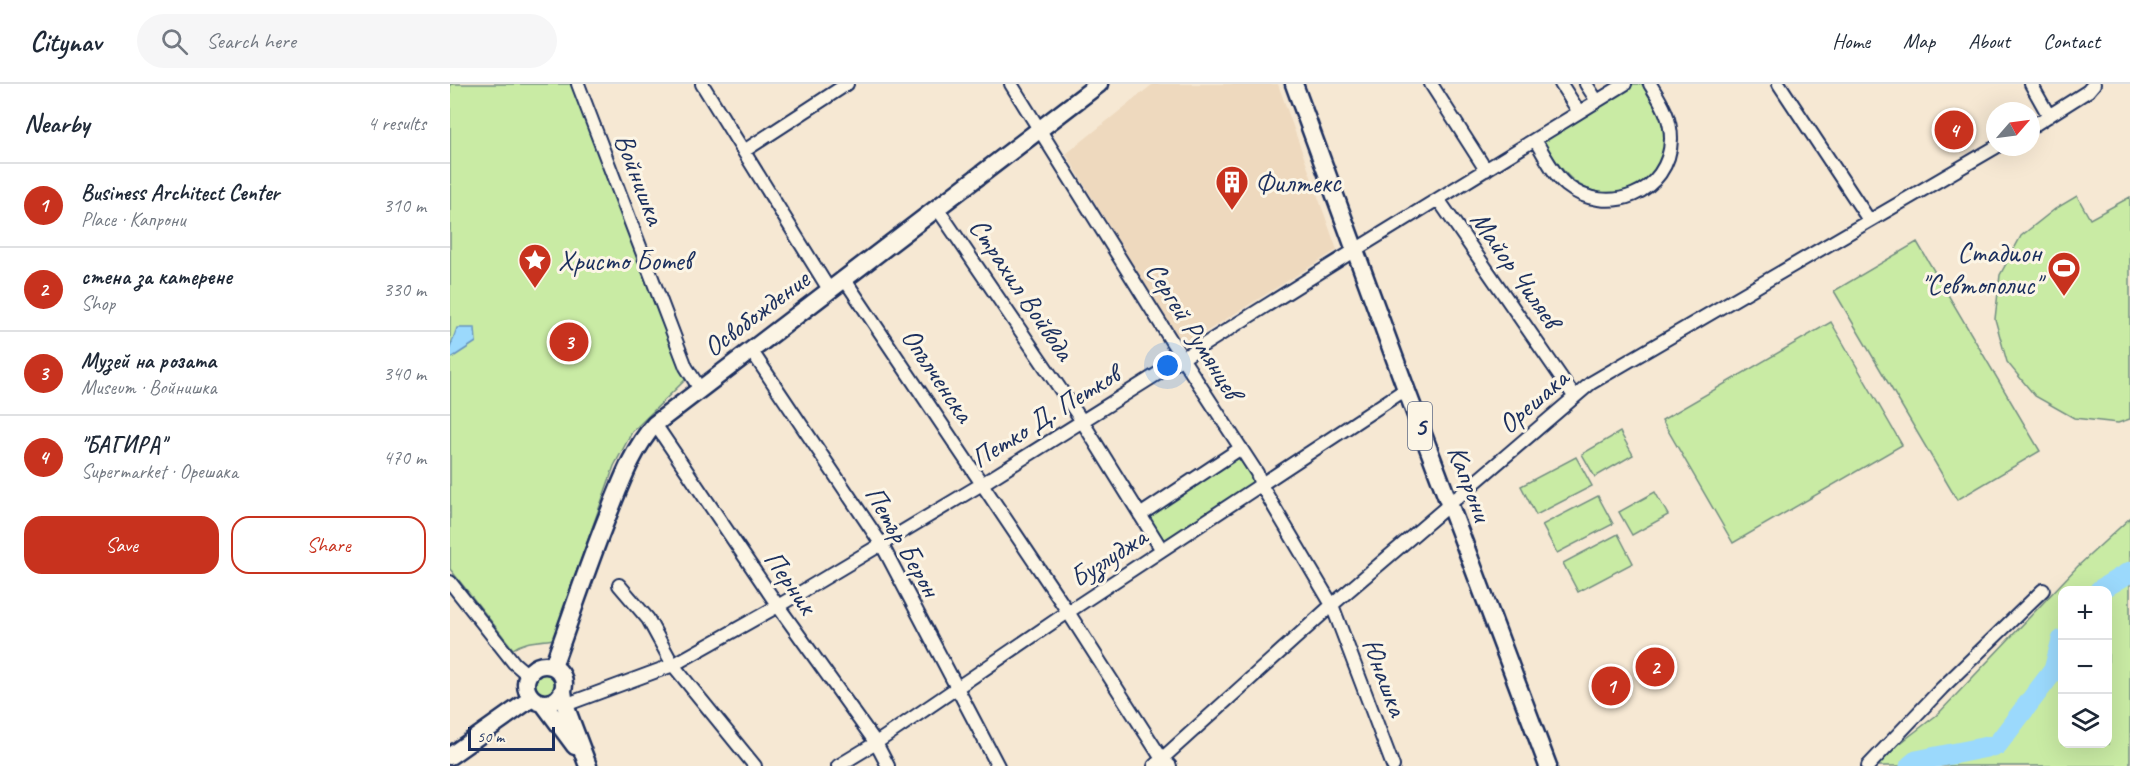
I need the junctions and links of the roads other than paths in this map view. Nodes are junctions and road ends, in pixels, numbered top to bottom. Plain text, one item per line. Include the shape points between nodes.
1 (578, 84) edge
2 (702, 84) edge
3 (847, 84) edge
4 (1011, 84) edge
5 (1099, 84) edge
6 (1294, 84) edge
7 (1431, 84) edge
8 (1561, 84) edge
9 (1587, 84) edge
10 (1625, 84) edge
11 (1650, 84) edge
12 (1779, 84) edge
13 (2031, 84) edge
14 (2088, 86) edge
15 (1597, 101) junction
16 (1579, 112) junction
17 (2049, 116) junction
18 (2040, 122) edge
19 (1040, 130) junction
20 (1535, 140) junction
21 (744, 151) junction
22 (1986, 153) edge
23 (1486, 170) junction
24 (1438, 199) junction
25 (937, 208) junction
26 (1869, 220) junction
27 (1355, 250) junction
28 (845, 280) junction
29 (830, 291) junction
30 (752, 350) junction
31 (1182, 358) junction
32 (1406, 389) junction
33 (700, 390) junction
34 (1574, 396) junction
35 (1082, 422) junction
36 (655, 424) junction
37 (1241, 448) junction
38 (982, 484) junction
39 (1261, 485) junction
40 (1449, 504) junction
41 (1140, 515) junction
42 (882, 545) junction
43 (1162, 550) junction
44 (450, 582) edge
45 (619, 585) dead end
46 (2043, 590) dead end
47 (1332, 605) junction
48 (778, 606) junction
49 (1068, 612) junction
50 (674, 665) junction
51 (553, 666) junction
52 (528, 675) junction
53 (956, 688) junction
54 (564, 698) junction
55 (538, 700) junction
56 (876, 743) junction
57 (450, 756) edge
58 (587, 763) edge
59 (1162, 764) edge
60 (755, 766) edge
61 (838, 766) edge
62 (888, 766) edge
63 (998, 766) edge
64 (1393, 766) edge
65 (1548, 766) edge
66 (1868, 766) edge

1 - 33 street, Войнишка via 686,367
2 - 21 street
3 - 21 street
4 - 19 street, Сергей Румянцев
5 - 19 main road, Освобождение
6 - 27 main road, Капрони / 5
7 - 23 street
8 - 16 street
9 - 15 street
10 - 15 street, Петко Д. Петков
11 - 20 street via 1668,118 1670,146 1662,173 1637,193 1606,200 1574,190 1563,182
12 - 26 street
13 - 17 street
14 - 17 street
15 - 16 street, Петко Д. Петков
16 - 20 street, Петко Д. Петков
17 - 18 street
19 - 25 main road, Освобождение
19 - 31 street, Сергей Румянцев
20 - 23 street, Петко Д. Петков
21 - 29 street
22 - 26 street, Орешака
23 - 24 street, Петко Д. Петков
24 - 27 street, Петко Д. Петков
24 - 34 street, Майор Чиляев
25 - 28 main road, Освобождение
25 - 35 street, Страхил Войвода
26 - 34 street, Орешака
27 - 31 street, Петко Д. Петков
27 - 32 main road, Капрони / 5
28 - 29 main road, Освобождение
28 - 38 street, Опълченска
29 - 30 main road, Освобождение
30 - 33 main road, Освобождение
30 - 42 street, Петър Берон
31 - 35 street, Петко Д. Петков
31 - 37 street, Сергей Румянцев
32 - 39 street, Бузлуджа
32 - 40 main road, Капрони / 5
33 - 36 main road, Освобождение
34 - 40 street, Орешака
35 - 38 street, Петко Д. Петков
35 - 41 street, Страхил Войвода
36 - 48 street, Перник
36 - 51 main road, Освобождение via 624,474
37 - 39 street, Сергей Румянцев
37 - 41 street
38 - 42 street, Петко Д. Петков
38 - 49 street, Опълченска
39 - 43 street, Бузлуджа
39 - 47 street, Сергей Румянцев
40 - 47 street, Орешака
40 - 65 main road, Капрони / 5
41 - 43 street, Страхил Войвода
42 - 48 street, Петко Д. Петков
42 - 53 street, Петър Берон
43 - 49 street, Бузлуджа
44 - 52 street via 514,663
45 - 50 street via 648,619
46 - 66 street
47 - 59 street, Орешака
47 - 64 street, Юнашка
48 - 50 street, Петко Д. Петков
48 - 56 street, Перник
49 - 53 street, Бузлуджа
49 - 59 street, Опълченска
50 - 54 street, Петко Д. Петков
50 - 60 street
51 - 52 main road via 536,667
51 - 54 main road via 562,674
52 - 55 main road via 526,687
53 - 56 street, Бузлуджа
53 - 63 street, Петър Берон
54 - 55 main road
54 - 58 main road
55 - 57 main road
55 - 58 main road
56 - 61 street, Бузлуджа
56 - 62 street, Перник

